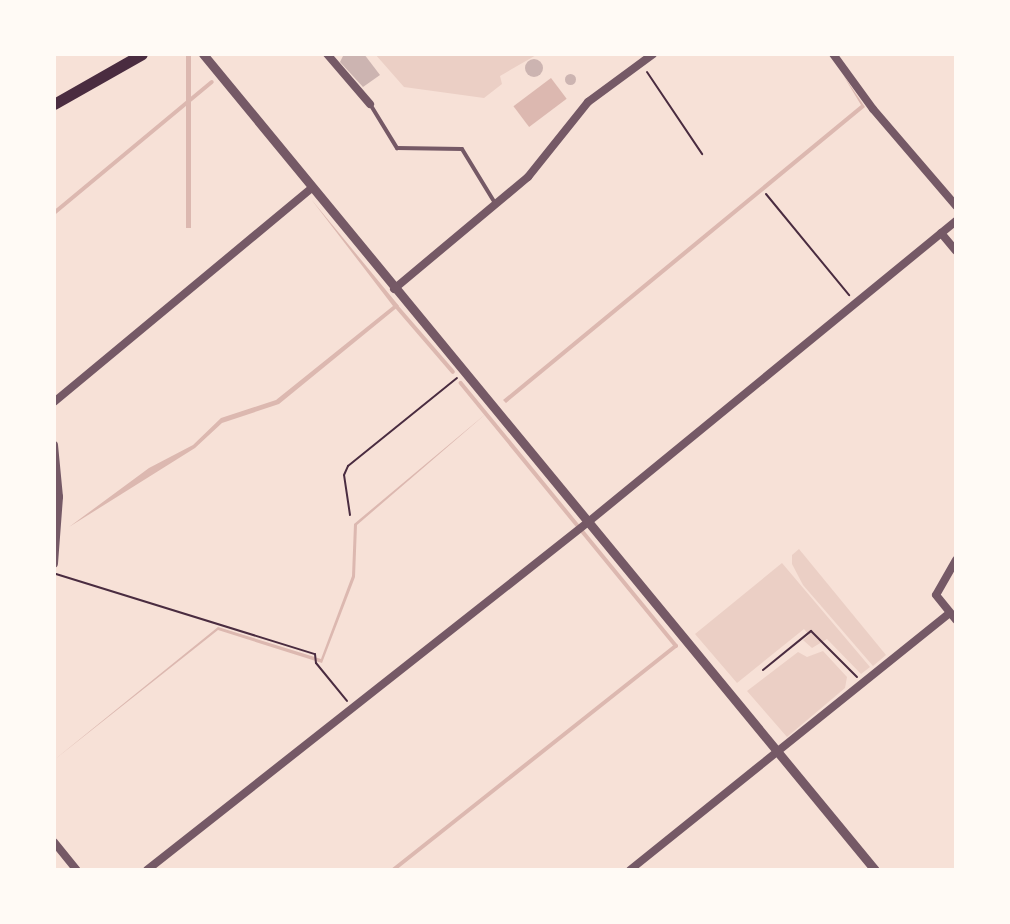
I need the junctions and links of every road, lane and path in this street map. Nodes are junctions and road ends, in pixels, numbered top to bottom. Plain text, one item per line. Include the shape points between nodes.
1 (142, 54) edge
2 (203, 54) edge
3 (327, 54) edge
4 (653, 54) edge
5 (833, 54) edge
6 (641, 63) junction
7 (54, 104) edge
8 (370, 104) joint
9 (702, 154) dead end
10 (312, 188) junction
11 (766, 194) dead end
12 (496, 205) junction
13 (956, 206) edge
14 (956, 221) edge
15 (941, 233) junction
16 (956, 251) edge
17 (394, 289) junction
18 (856, 303) junction
19 (463, 373) junction
20 (54, 402) edge
21 (54, 445) edge
22 (350, 515) dead end
23 (587, 523) junction
24 (956, 560) edge
25 (54, 564) edge
26 (54, 574) edge
27 (953, 617) edge
28 (763, 670) dead end
29 (863, 684) junction
30 (353, 708) junction
31 (778, 752) junction
32 (54, 842) edge
33 (77, 870) edge
34 (147, 870) edge
35 (630, 870) edge
36 (875, 870) edge

1 - 7 main road
2 - 10 street
3 - 8 street
4 - 6 street
5 - 13 street
6 - 9 path
6 - 12 street via 575,114 528,177
8 - 12 lane via 394,147 462,149
10 - 17 street
10 - 20 street
11 - 18 path
12 - 17 street
14 - 15 street
15 - 16 street
15 - 18 street
17 - 19 street
18 - 23 street
19 - 22 path via 348,466 344,475
19 - 23 street
21 - 25 street via 59,497
23 - 30 street
23 - 31 street
24 - 27 street via 936,595
26 - 30 path via 315,654 316,663
27 - 29 street
28 - 29 path via 811,631
29 - 31 street
30 - 34 street
31 - 35 street
31 - 36 street
32 - 33 street

